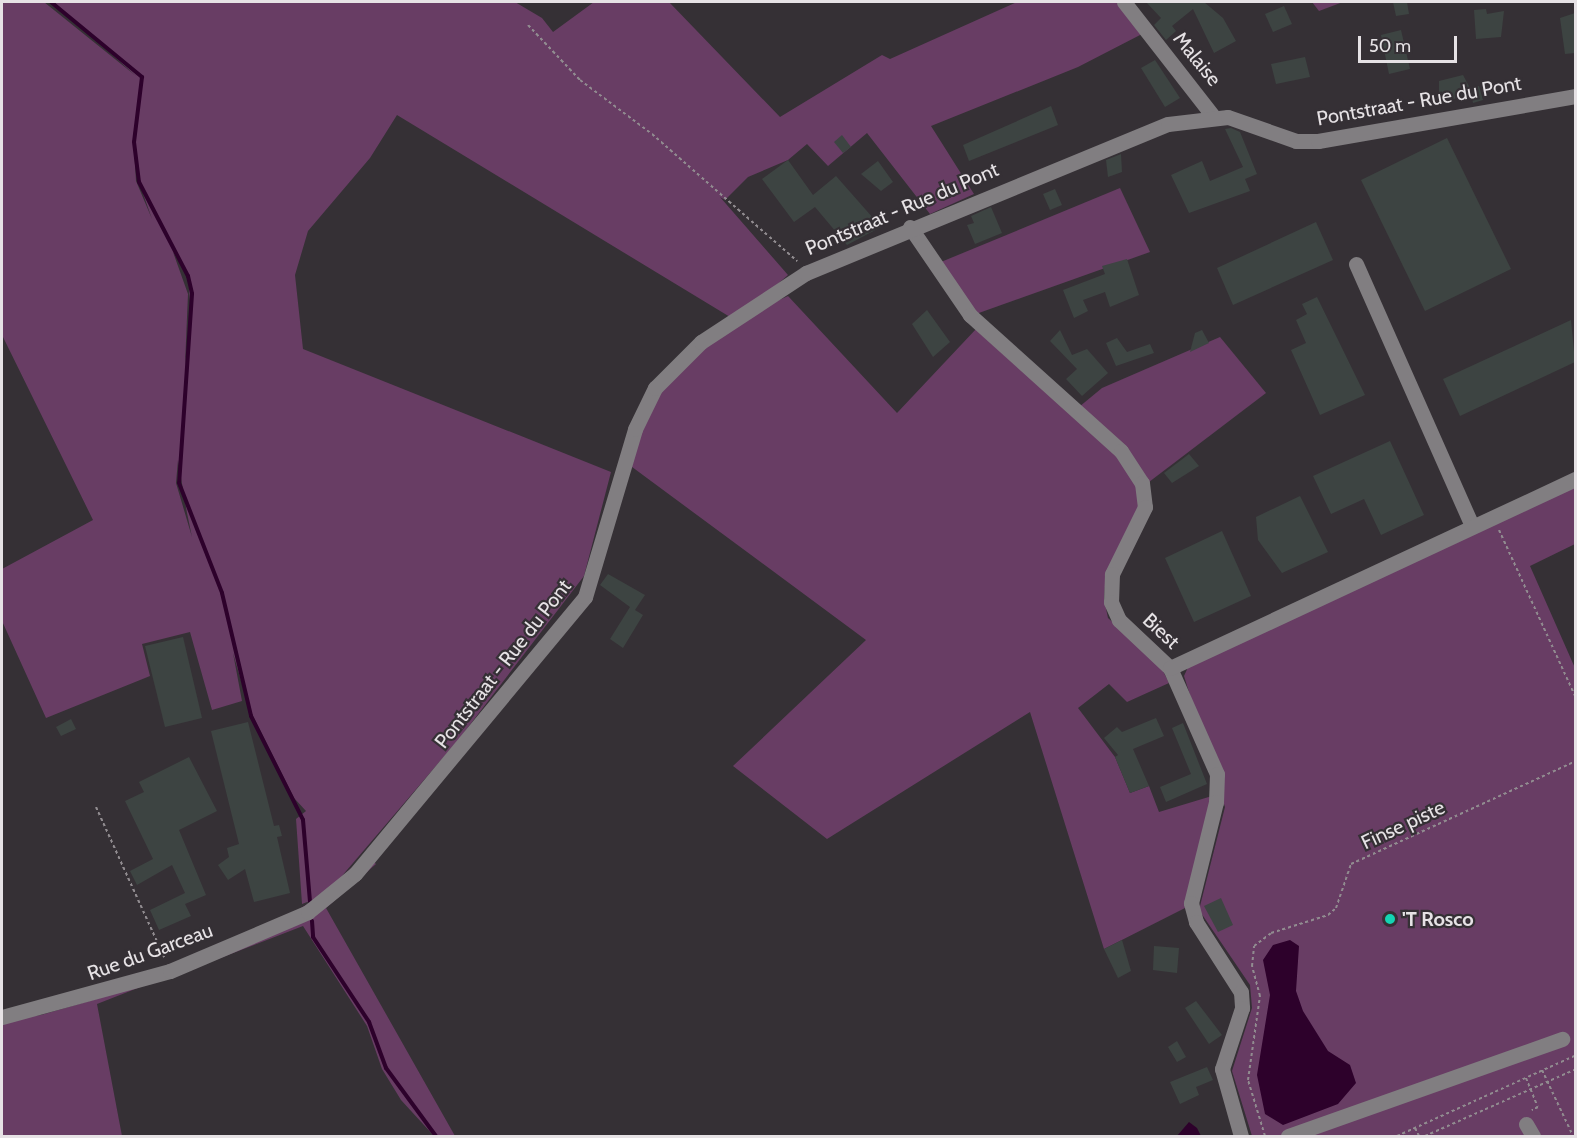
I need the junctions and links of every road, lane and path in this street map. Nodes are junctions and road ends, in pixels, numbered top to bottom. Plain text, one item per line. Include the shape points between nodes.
1 (1125, 2) edge
2 (528, 25) dead end
3 (1575, 96) edge
4 (1213, 116) junction
5 (910, 227) junction
6 (1356, 264) dead end
7 (806, 273) junction
8 (1575, 479) edge
9 (1492, 517) junction
10 (1472, 526) junction
11 (1170, 668) junction
12 (1575, 698) edge
13 (1575, 761) edge
14 (96, 807) dead end
15 (308, 912) joint
16 (170, 971) junction
17 (2, 1017) edge
18 (1562, 1039) dead end
19 (1575, 1055) edge
20 (1575, 1069) edge
21 (1542, 1070) junction
22 (1526, 1078) junction
23 (1550, 1080) junction
24 (1531, 1089) junction
25 (1415, 1128) junction
26 (1529, 1130) edge
27 (1241, 1137) edge
28 (1265, 1137) edge
29 (1288, 1137) edge
30 (1397, 1137) edge
31 (1419, 1137) edge
32 (1425, 1137) edge
33 (1573, 1137) edge

1 - 4 street, Malaise
2 - 7 path via 580,80 660,141
3 - 4 street, Pontstraat - Rue du Pont via 1318,141 1296,141 1254,122
4 - 5 street, Pontstraat - Rue du Pont via 1136,134
5 - 7 street, Pontstraat - Rue du Pont
5 - 11 street, Biest via 970,315 1121,451 1139,474 1145,507 1112,574 1111,602 1119,620
6 - 10 street
7 - 15 street, Pontstraat - Rue du Pont via 701,342 664,376 635,429 585,597 397,829 355,874
8 - 9 street
9 - 10 street
9 - 12 path
10 - 11 street
11 - 27 street, Biest via 1217,774 1216,802 1191,903 1196,922 1241,992 1242,1008 1222,1069
13 - 28 path, Finse piste via 1351,864 1336,908 1328,915 1271,933 1254,946 1251,957 1260,996 1248,1080
14 - 16 path
15 - 16 street, Rue du Garceau
16 - 17 street, Rue du Garceau
18 - 29 street
19 - 21 path
20 - 23 path
21 - 22 path
21 - 23 path
22 - 24 path
22 - 25 path
23 - 24 path
23 - 33 path
24 - 26 path via 1538,1107 1528,1112
24 - 32 path
25 - 30 path
25 - 31 path

